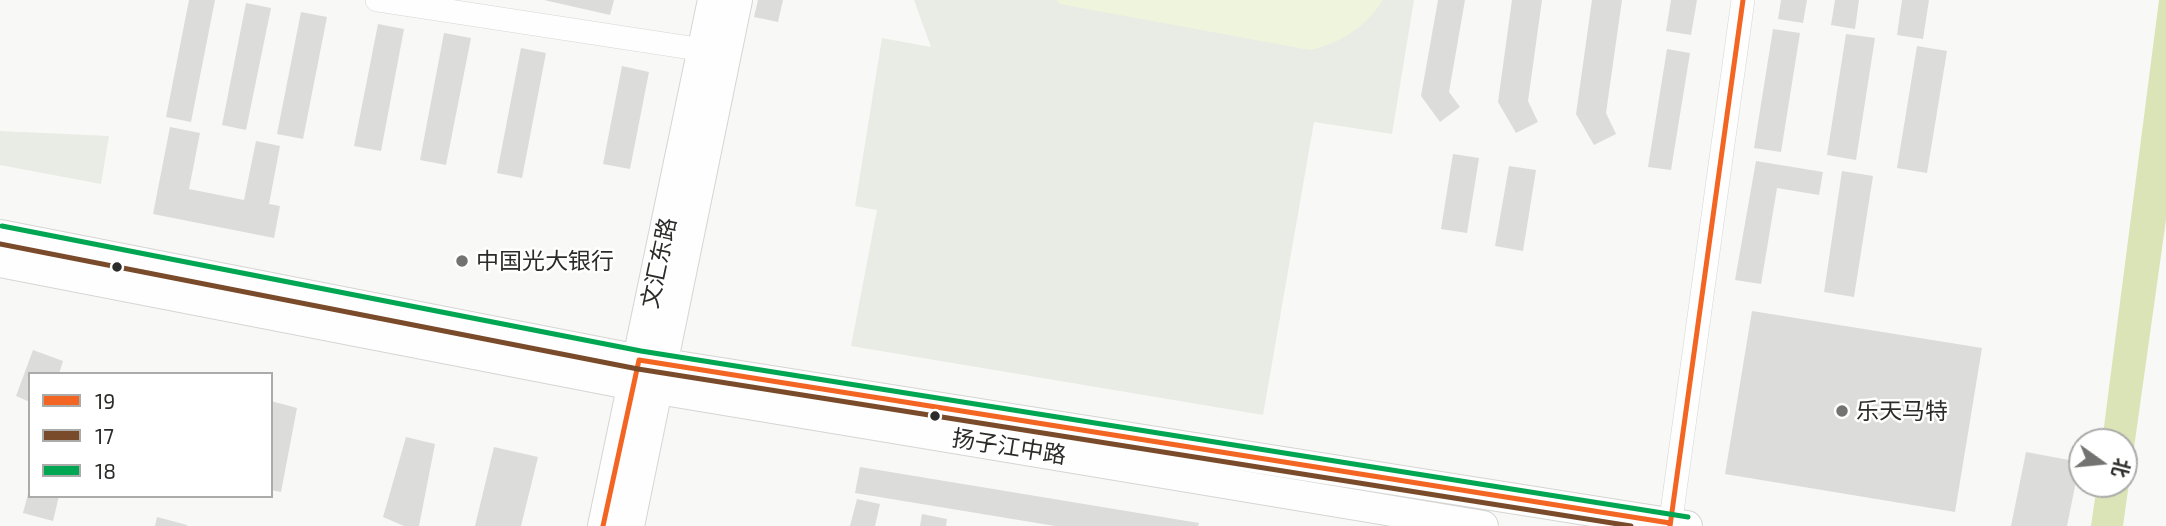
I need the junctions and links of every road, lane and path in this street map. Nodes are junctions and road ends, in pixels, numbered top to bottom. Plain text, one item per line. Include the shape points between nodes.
1 (377, 0) edge
2 (713, 0) edge
3 (737, 0) edge
4 (1743, 0) edge
5 (704, 50) junction
6 (0, 235) edge
7 (0, 262) edge
8 (649, 375) junction
9 (1676, 525) edge
10 (603, 526) edge
11 (629, 526) edge
12 (1483, 526) edge

1 - 5 street
2 - 5 main road, 文汇东路
3 - 8 main road, 文汇东路
4 - 9 street
5 - 8 main road, 文汇东路
6 - 8 main road, 扬子江中路
7 - 8 main road, 扬子江中路
8 - 9 main road, 扬子江中路
8 - 10 main road, 文汇东路
8 - 11 main road, 文汇东路
8 - 12 main road, 扬子江中路

